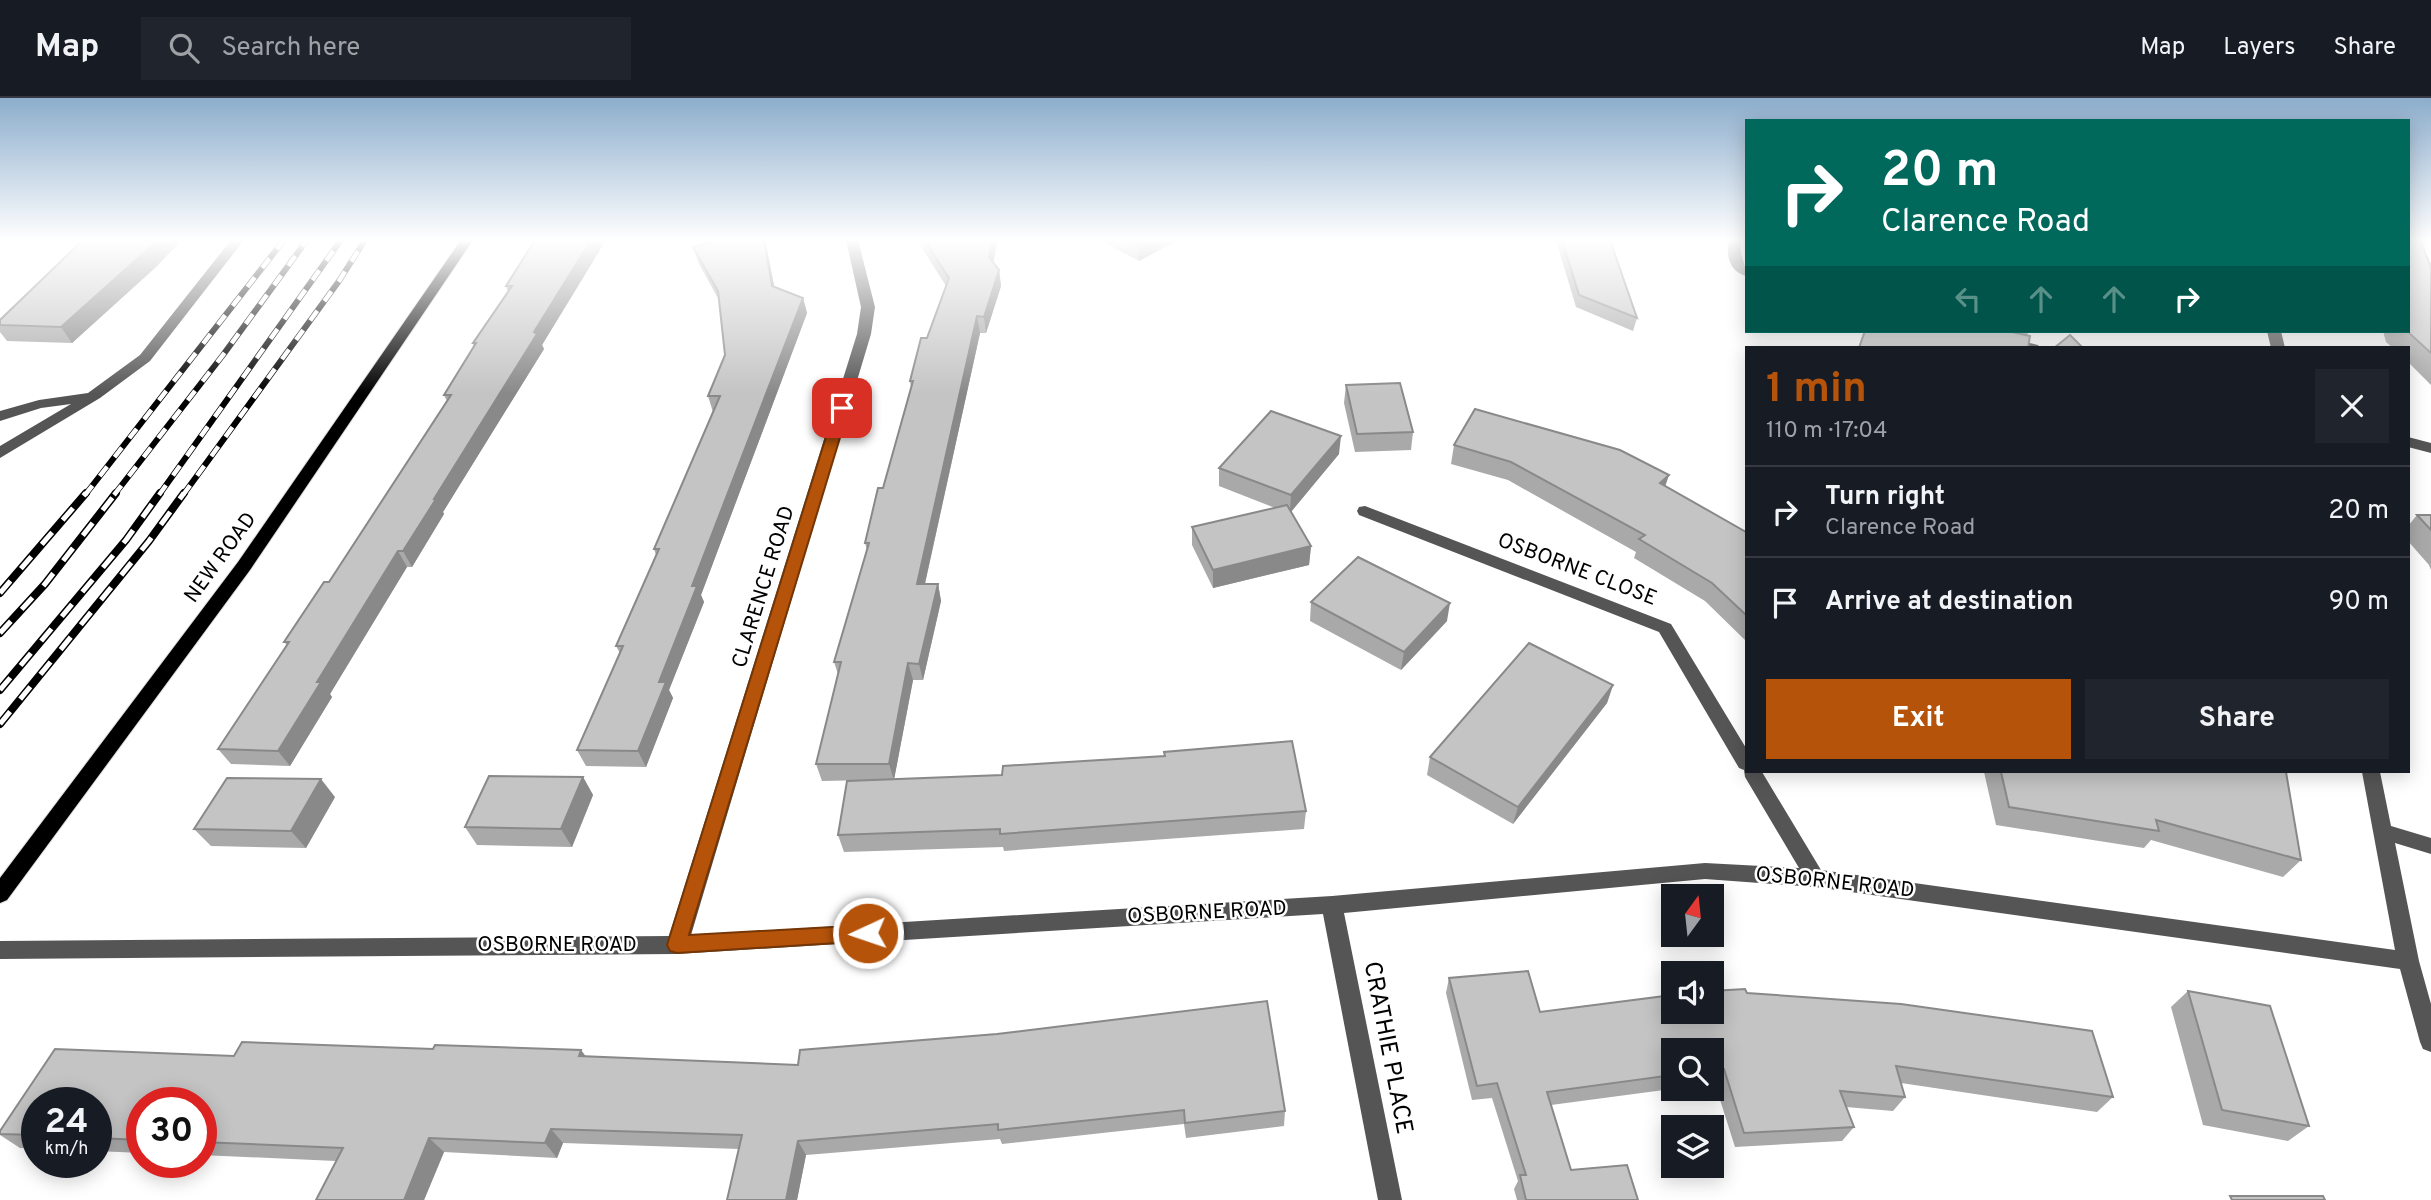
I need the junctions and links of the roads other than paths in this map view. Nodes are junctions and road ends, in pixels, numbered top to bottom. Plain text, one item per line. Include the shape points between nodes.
1 (197, 291) edge
2 (432, 291) edge
3 (864, 291) edge
4 (1972, 333) edge
5 (2025, 346) edge
6 (94, 395) junction
7 (0, 416) edge
8 (2410, 443) edge
9 (2431, 448) edge
10 (0, 453) edge
11 (1365, 511) dead end
12 (1745, 761) edge
13 (1753, 773) edge
14 (2371, 773) edge
15 (2384, 832) junction
16 (2431, 846) edge
17 (1815, 878) junction
18 (0, 894) edge
19 (1332, 905) junction
20 (677, 945) junction
21 (0, 950) edge
22 (2408, 961) junction
23 (2431, 1042) edge
24 (1390, 1200) edge

1 - 6 street via 145,358
2 - 18 main road, NEW ROAD via 244,566
3 - 20 street, CLARENCE ROAD via 864,334
4 - 5 street
6 - 7 street
6 - 10 street
8 - 9 street
11 - 12 street, OSBORNE CLOSE via 1665,628
13 - 17 street
14 - 15 street
15 - 16 street
15 - 22 street
17 - 19 street, OSBORNE ROAD via 1705,871
17 - 22 street, OSBORNE ROAD
19 - 20 street, OSBORNE ROAD
19 - 24 street, CRATHIE PLACE
20 - 21 street, OSBORNE ROAD
22 - 23 street

